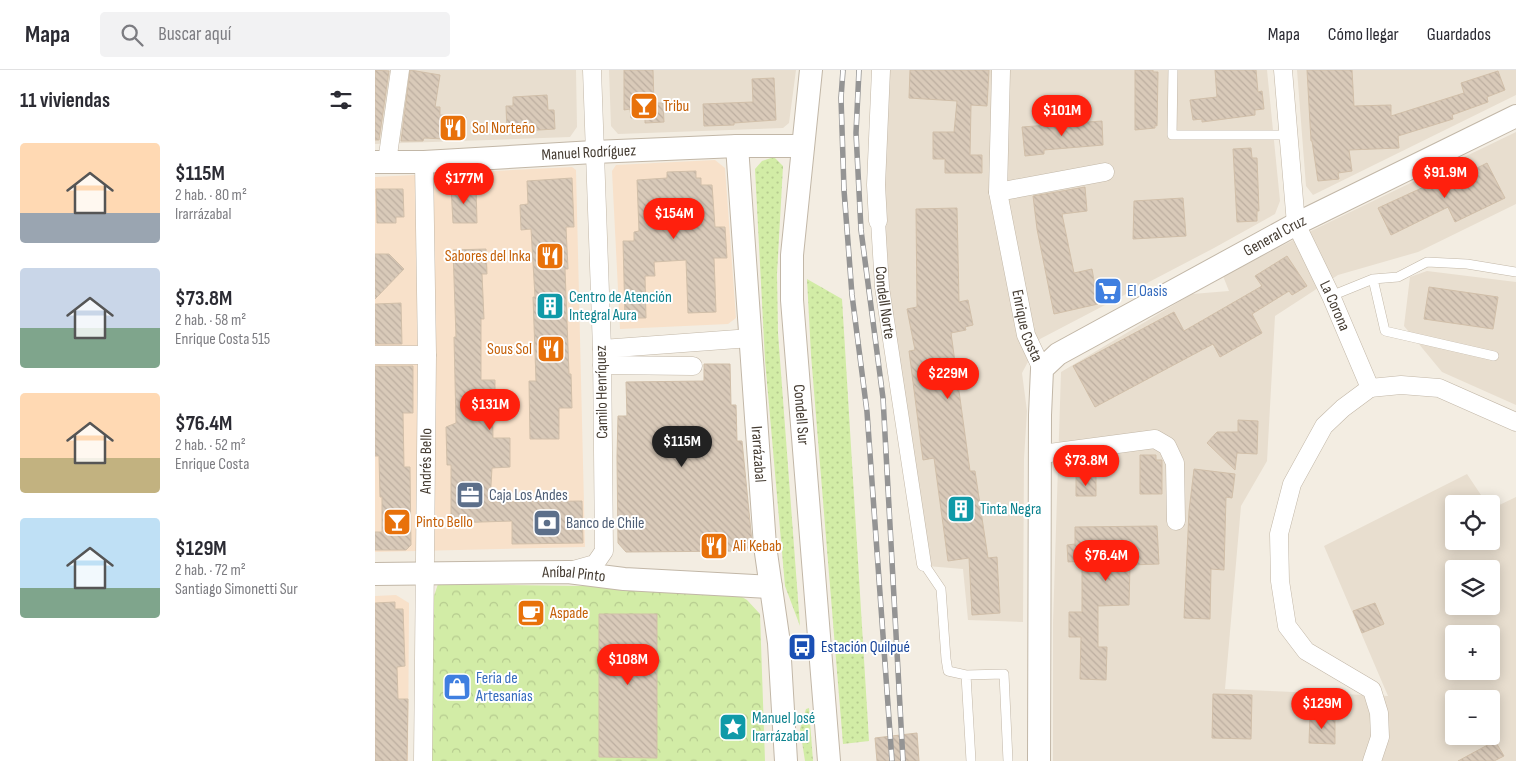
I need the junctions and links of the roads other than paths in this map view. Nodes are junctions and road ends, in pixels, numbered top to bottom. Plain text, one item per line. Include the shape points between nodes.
1 (400, 70) edge
2 (592, 70) edge
3 (811, 70) edge
4 (881, 70) edge
5 (1001, 70) edge
6 (1173, 70) edge
7 (1283, 70) edge
8 (1516, 116) edge
9 (1288, 135) junction
10 (737, 146) junction
11 (803, 146) junction
12 (594, 152) junction
13 (381, 162) edge
14 (424, 162) junction
15 (1105, 172) dead end
16 (998, 192) junction
17 (878, 221) joint
18 (1296, 224) junction
19 (1516, 272) edge
20 (1373, 279) junction
21 (1331, 296) junction
22 (751, 338) junction
23 (375, 355) edge
24 (427, 355) junction
25 (1494, 356) dead end
26 (602, 357) junction
27 (693, 366) dead end
28 (1042, 369) junction
29 (1371, 388) junction
30 (1516, 422) edge
31 (1041, 454) junction
32 (1176, 521) dead end
33 (924, 564) joint
34 (568, 572) junction
35 (424, 573) junction
36 (375, 574) edge
37 (771, 587) junction
38 (966, 675) junction
39 (423, 761) edge
40 (786, 761) edge
41 (829, 761) edge
42 (971, 761) edge
43 (1008, 761) edge
44 (1039, 761) edge
45 (1372, 761) edge

1 - 13 street
2 - 12 street, Camilo Henríquez
3 - 11 street, Condell Sur
4 - 17 street, Condell Norte
5 - 16 street, Enrique Costa
6 - 9 lane via 1172,135
7 - 9 street
8 - 18 street, General Cruz
9 - 18 street
10 - 11 street, Manuel Rodríguez
10 - 12 street, Manuel Rodríguez
10 - 22 street, Irarrázabal
11 - 41 street, Condell Sur via 792,255 792,300
12 - 14 street, Manuel Rodríguez
12 - 26 street, Camilo Henríquez
13 - 14 street, Manuel Rodríguez
14 - 24 street, Andrés Bello
15 - 16 street
16 - 28 street, Enrique Costa via 1026,335
17 - 33 street, Condell Norte via 882,287
18 - 21 street, La Corona
18 - 28 street, General Cruz via 1058,354
19 - 20 lane via 1427,262 1398,277
20 - 21 lane
20 - 25 lane via 1385,331
21 - 29 street, La Corona
22 - 26 street
22 - 37 street, Irarrázabal via 765,546
23 - 24 street
24 - 35 street, Andrés Bello
26 - 27 street
26 - 34 street, Camilo Henríquez via 603,551 595,564
28 - 31 street, Enrique Costa
29 - 30 street via 1401,385 1439,388
29 - 45 street via 1324,426 1293,484 1279,534 1287,626 1306,651 1371,690 1379,713 1380,737
31 - 32 street via 1155,439 1167,446 1175,463
31 - 44 street, Enrique Costa
33 - 38 lane via 941,589 949,671
34 - 35 street, Aníbal Pinto
34 - 37 street, Aníbal Pinto via 625,579
35 - 36 street, Aníbal Pinto
35 - 39 street, Andrés Bello
37 - 40 street, Irarrázabal via 779,643
38 - 42 lane
38 - 43 lane via 1004,674

